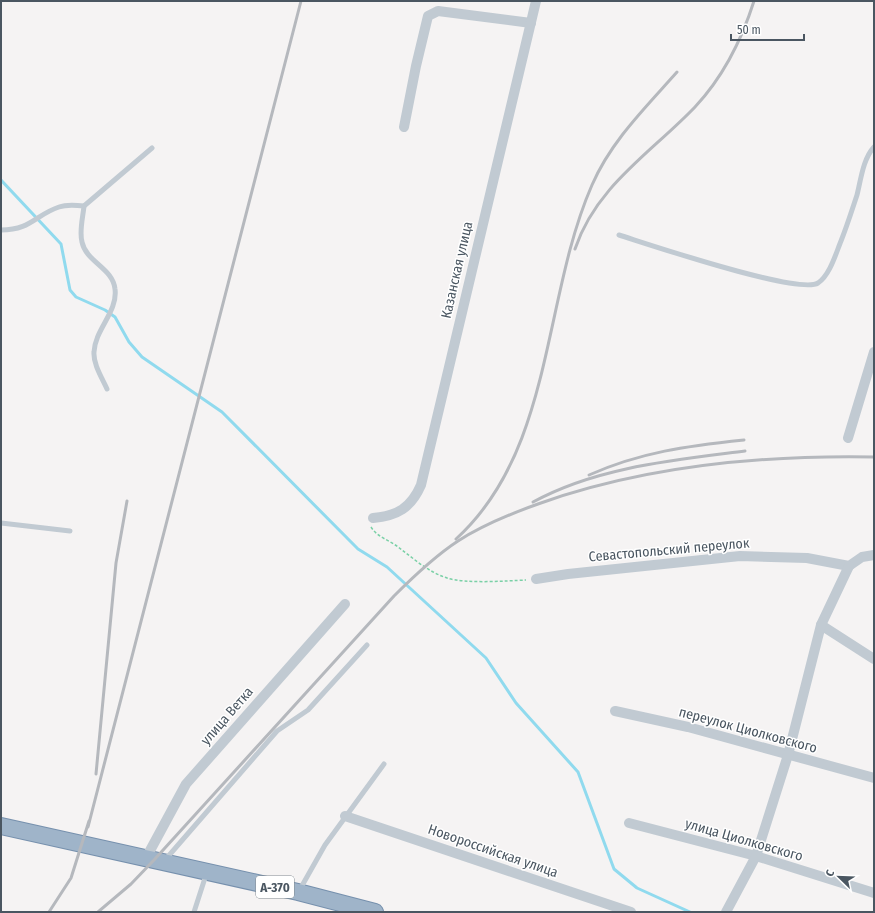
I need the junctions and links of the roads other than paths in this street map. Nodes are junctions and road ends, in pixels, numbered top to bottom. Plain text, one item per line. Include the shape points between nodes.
1 (536, 1) edge
2 (530, 23) junction
3 (404, 127) dead end
4 (874, 146) edge
5 (152, 148) dead end
6 (84, 206) junction
7 (1, 230) edge
8 (619, 235) dead end
9 (874, 352) edge
10 (107, 390) dead end
11 (848, 438) dead end
12 (373, 518) road end
13 (1, 523) edge
14 (70, 531) dead end
15 (874, 555) edge
16 (850, 566) junction
17 (536, 579) road end
18 (345, 604) dead end
19 (821, 625) junction
20 (367, 645) dead end
21 (874, 659) edge
22 (615, 711) dead end
23 (788, 755) junction
24 (384, 764) dead end
25 (874, 778) edge
26 (345, 816) junction
27 (629, 823) dead end
28 (1, 826) edge
29 (756, 856) junction
30 (146, 858) junction
31 (168, 864) junction
32 (205, 878) junction
33 (298, 892) junction
34 (874, 894) edge
35 (726, 911) edge
36 (194, 912) edge
37 (340, 912) edge
38 (375, 912) edge
39 (631, 912) edge

1 - 2 street, Казанская улица
2 - 3 street via 438,11 428,16
2 - 12 street, Казанская улица via 421,485 412,501 401,510 388,517
4 - 8 lane via 867,157 855,200 834,257 818,283 798,285 770,280
5 - 6 lane
6 - 7 lane via 59,207 28,226
6 - 10 lane via 82,242 86,252 112,277 116,290 94,352
9 - 11 street
13 - 14 lane
15 - 16 street via 862,557
16 - 17 street, Севастопольский переулок via 807,558 740,556
16 - 19 street
18 - 30 street, улица Ветка via 186,784
19 - 21 street
19 - 23 street
20 - 31 lane via 308,710 277,730
22 - 23 street, переулок Циолковского via 688,727
23 - 25 street, переулок Циолковского
23 - 29 street
24 - 26 lane
26 - 33 lane
26 - 39 street, Новороссийская улица
27 - 29 street, улица Циолковского
28 - 30 highway, А-370
29 - 34 street, улица Циолковского
29 - 35 street
30 - 31 highway, А-370
31 - 32 highway, А-370
31 - 33 highway, А-370
32 - 36 lane
32 - 37 highway, А-370
33 - 38 highway, А-370

